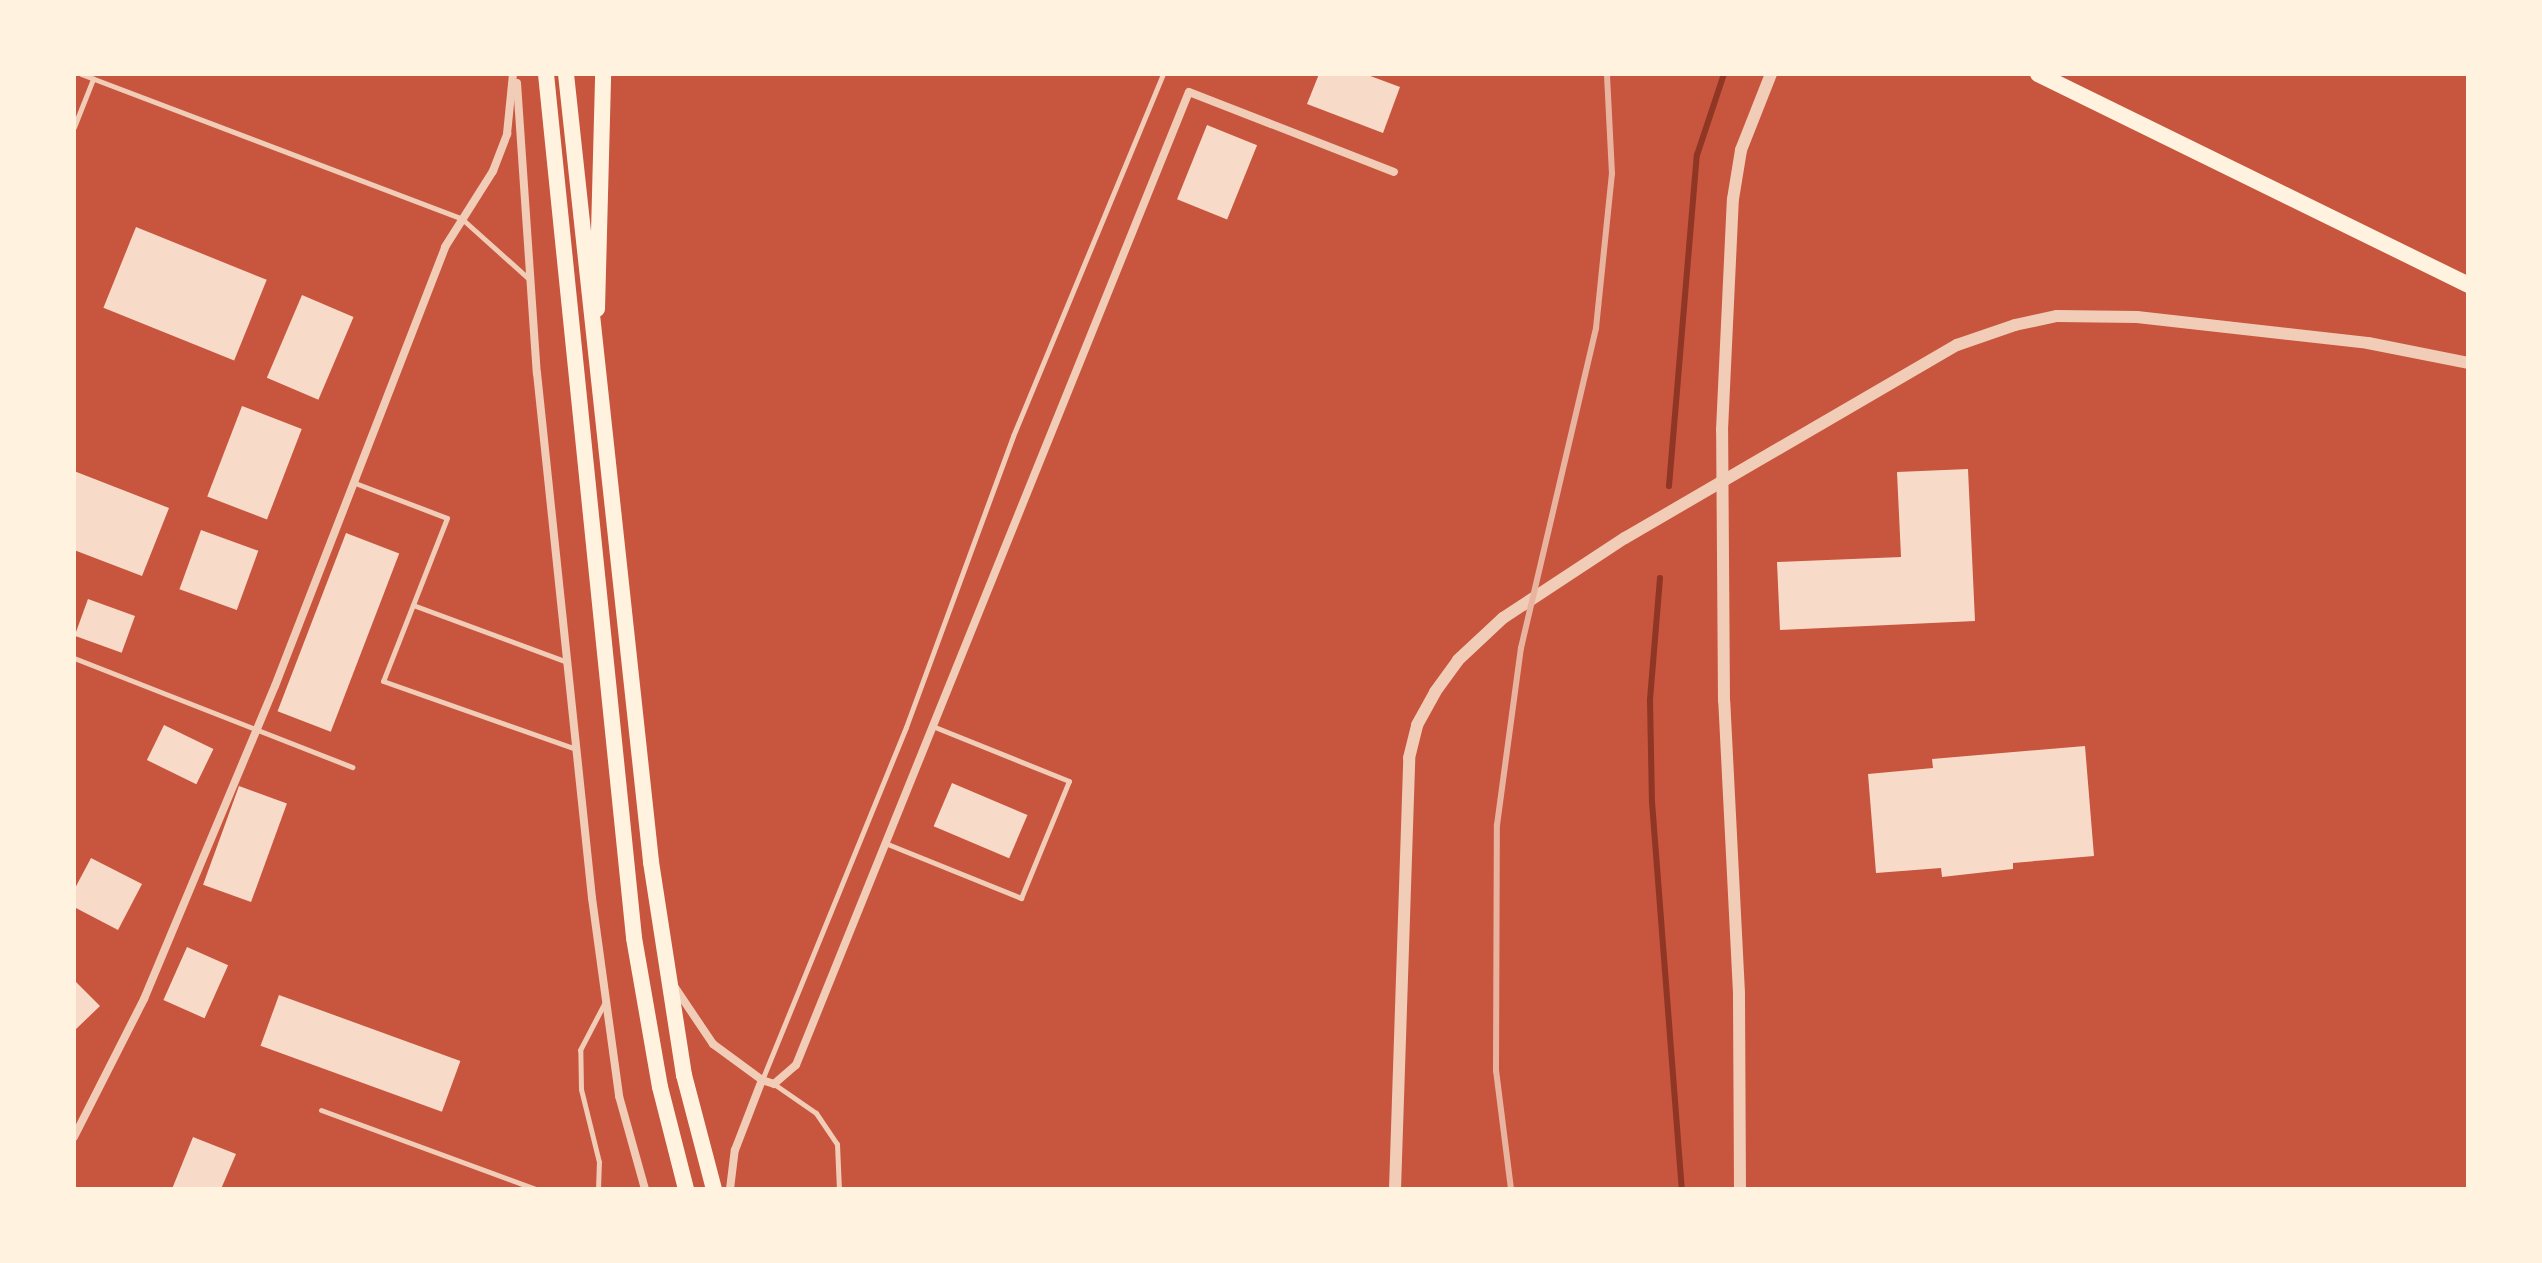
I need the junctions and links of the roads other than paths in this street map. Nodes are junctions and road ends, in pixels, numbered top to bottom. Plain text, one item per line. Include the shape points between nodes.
1 (81, 74) edge
2 (514, 74) edge
3 (546, 74) edge
4 (566, 74) edge
5 (603, 74) edge
6 (1163, 74) edge
7 (1771, 74) edge
8 (2038, 74) edge
9 (93, 79) junction
10 (74, 127) edge
11 (1394, 172) dead end
12 (461, 218) junction
13 (530, 280) junction
14 (2465, 283) edge
15 (596, 315) junction
16 (2468, 363) edge
17 (1724, 480) junction
18 (355, 483) junction
19 (413, 605) junction
20 (74, 658) edge
21 (567, 662) junction
22 (930, 725) junction
23 (256, 730) junction
24 (576, 749) junction
25 (352, 767) dead end
26 (884, 843) junction
27 (666, 975) junction
28 (607, 997) junction
29 (762, 1080) junction
30 (774, 1084) junction
31 (321, 1110) dead end
32 (74, 1137) edge
33 (536, 1189) edge
34 (598, 1189) edge
35 (645, 1189) edge
36 (686, 1189) edge
37 (714, 1189) edge
38 (730, 1189) edge
39 (839, 1189) edge
40 (1395, 1189) edge
41 (1740, 1189) edge

1 - 9 lane
2 - 12 street via 507,134 493,171
2 - 13 street
3 - 36 main road via 634,938 657,1075
4 - 15 main road via 587,283
5 - 15 main road via 601,281
6 - 29 lane via 1013,436 906,727
7 - 17 street via 1741,150 1733,199
8 - 14 main road
9 - 10 lane
9 - 12 lane
11 - 22 street via 1189,92
12 - 13 lane
12 - 18 street via 445,247
13 - 21 street
15 - 27 main road
16 - 17 street via 2368,343 2196,322 2057,316 1957,345
17 - 40 street via 1503,618 1458,660 1417,725 1407,789
17 - 41 street via 1724,701 1739,993
18 - 19 lane via 447,518
18 - 23 street
19 - 21 lane
19 - 24 lane via 383,681
20 - 23 lane
21 - 24 street
22 - 26 street
22 - 26 lane via 1069,781 1021,898
23 - 25 lane
23 - 32 street via 144,999
24 - 28 street
26 - 30 street via 796,1065
27 - 29 street via 713,1044
27 - 37 main road via 684,1075
28 - 34 lane via 580,1050 581,1089 599,1162
28 - 35 street via 619,1096
29 - 30 street
29 - 38 street via 735,1150
30 - 39 lane via 816,1113 837,1144
31 - 33 lane

